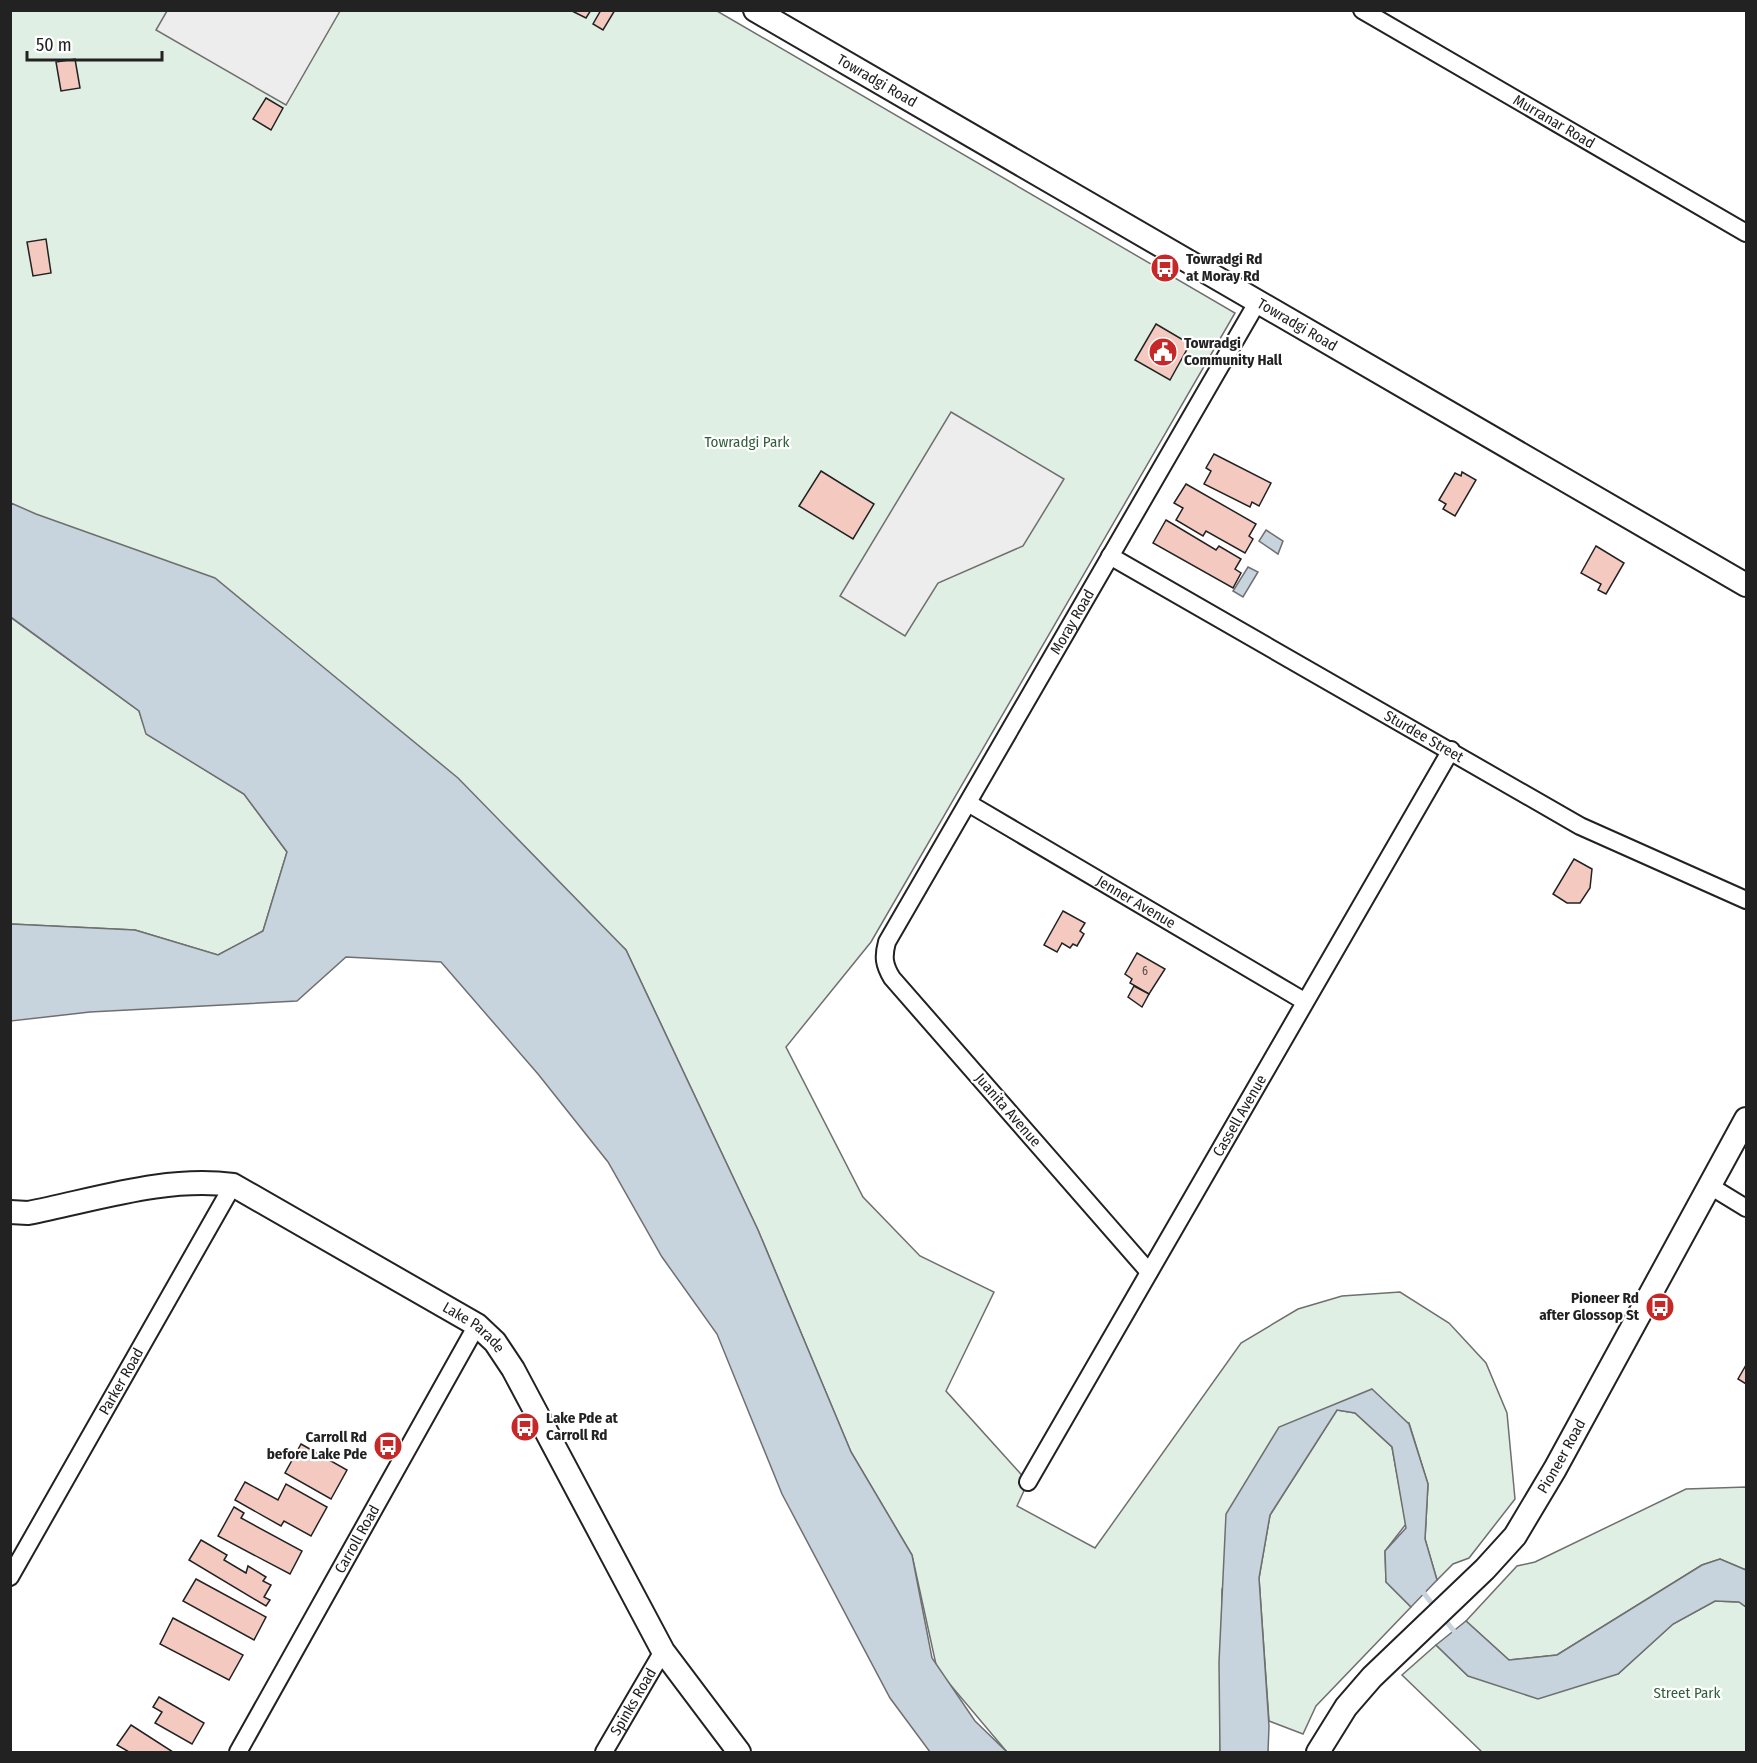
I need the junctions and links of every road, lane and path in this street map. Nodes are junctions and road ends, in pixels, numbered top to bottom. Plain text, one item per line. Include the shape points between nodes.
1 (755, 10) edge
2 (1362, 10) edge
3 (1746, 233) edge
4 (1258, 301) junction
5 (1110, 556) junction
6 (1746, 585) edge
7 (1451, 750) junction
8 (968, 803) junction
9 (1746, 900) edge
10 (887, 942) joint
11 (1304, 1001) junction
12 (1746, 1119) edge
13 (233, 1185) junction
14 (1710, 1186) junction
15 (1746, 1208) edge
16 (10, 1212) edge
17 (1149, 1272) junction
18 (477, 1325) junction
19 (1028, 1482) dead end
20 (10, 1577) edge
21 (663, 1651) junction
22 (238, 1752) edge
23 (604, 1752) edge
24 (739, 1752) edge
25 (1318, 1752) edge

1 - 4 main road, Towradgi Road
2 - 3 street, Murranar Road
4 - 5 street, Moray Road
4 - 6 main road, Towradgi Road
5 - 7 street, Sturdee Street
5 - 8 street, Moray Road
7 - 9 street, Sturdee Street via 1581,826
7 - 11 street, Cassell Avenue
8 - 10 street, Moray Road
8 - 11 street, Jenner Avenue
10 - 17 street, Juanita Avenue via 885,966 892,978
11 - 17 street, Cassell Avenue
12 - 14 main road, Pioneer Road
13 - 16 main road, Lake Parade via 179,1182 28,1213
13 - 18 main road, Lake Parade
13 - 20 street, Parker Road
14 - 15 street
14 - 25 main road, Pioneer Road via 1530,1513 1501,1553 1358,1692
17 - 19 street, Cassell Avenue
18 - 21 main road, Lake Parade via 495,1342 513,1369
18 - 22 street, Carroll Road
21 - 23 street, Spinks Road
21 - 24 main road, Lake Parade

